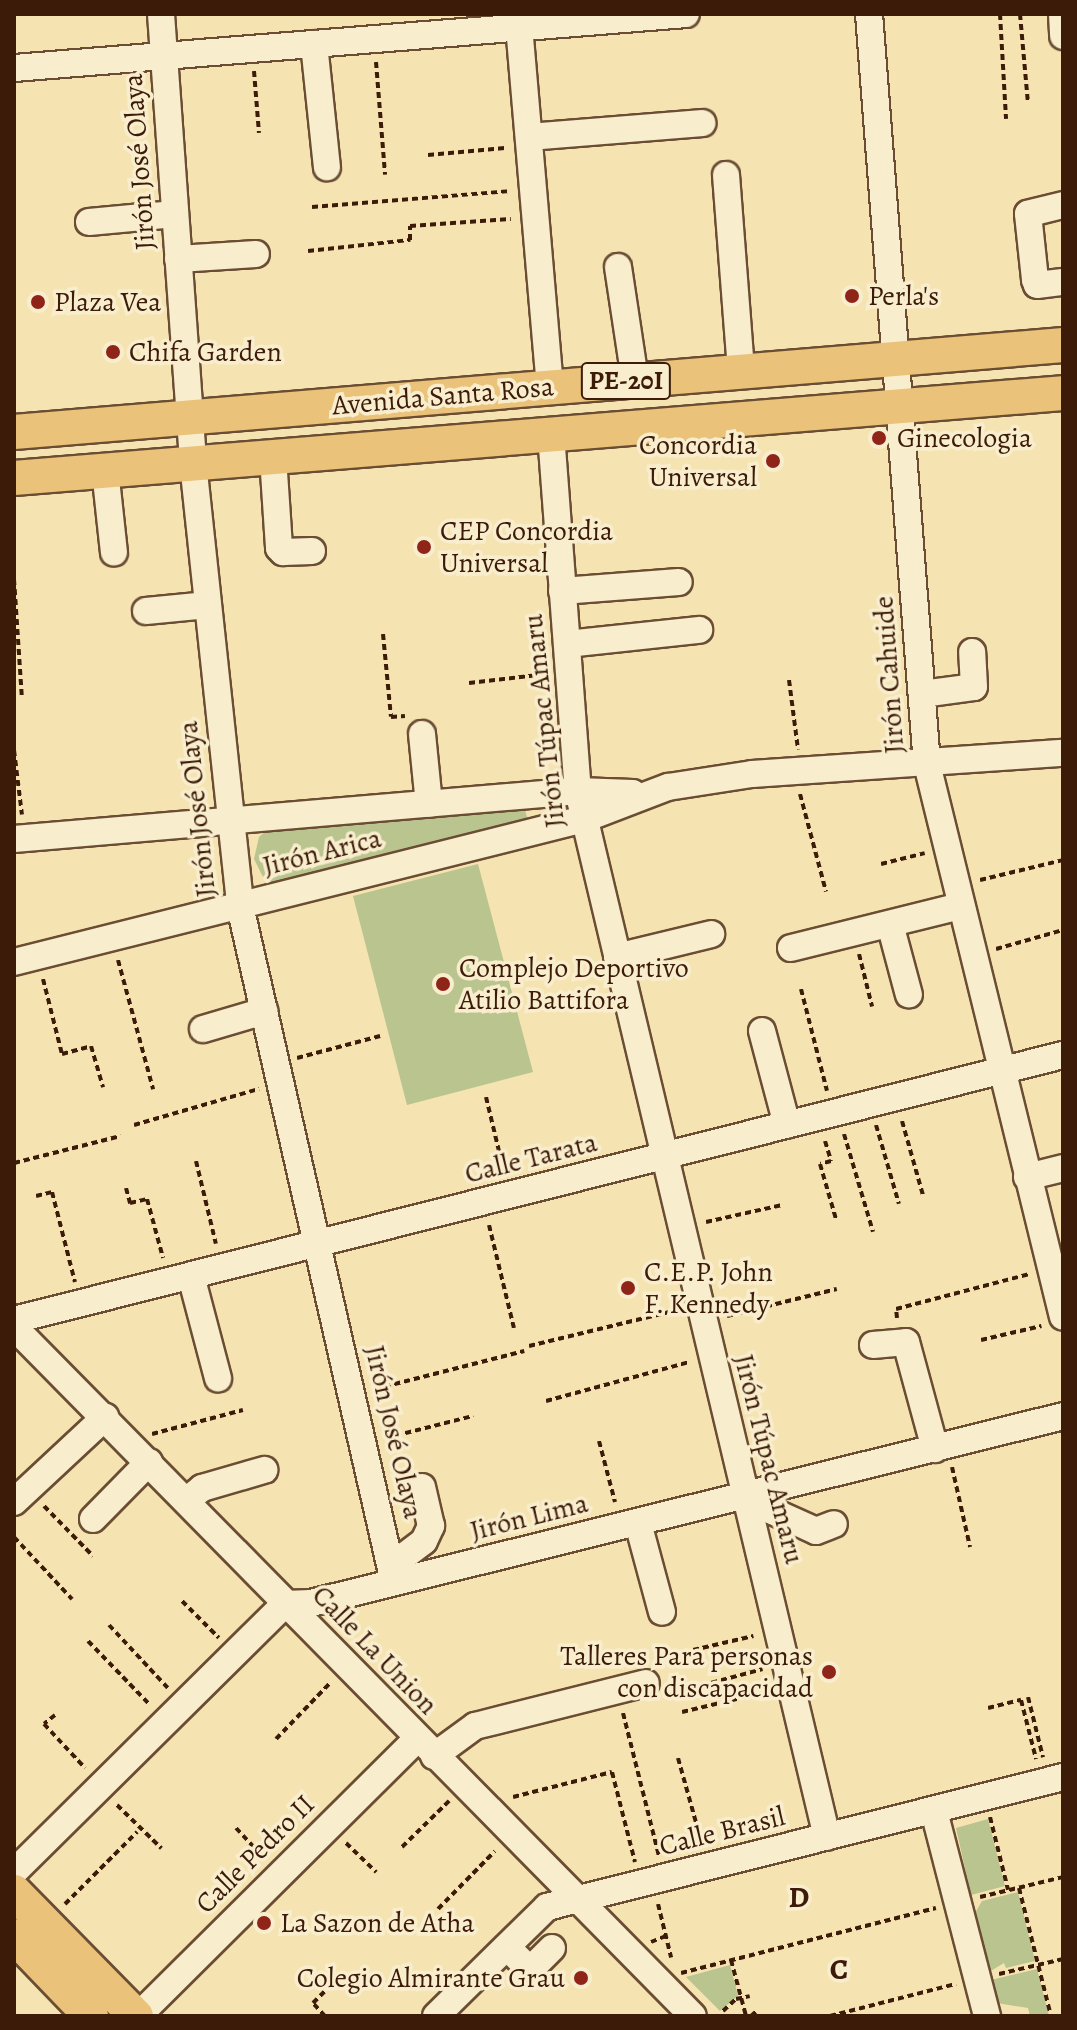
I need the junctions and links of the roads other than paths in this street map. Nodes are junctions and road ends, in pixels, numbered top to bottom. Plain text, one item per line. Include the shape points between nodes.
1 (161, 14) edge
2 (686, 14) edge
3 (869, 14) edge
4 (1062, 14) edge
5 (519, 21) edge
6 (1063, 36) edge
7 (314, 44) junction
8 (164, 56) junction
9 (14, 68) edge
10 (702, 123) dead end
11 (529, 142) junction
12 (327, 167) dead end
13 (726, 175) dead end
14 (1063, 205) edge
15 (175, 214) junction
16 (89, 222) dead end
17 (256, 254) dead end
18 (178, 259) junction
19 (618, 267) dead end
20 (1063, 282) edge
21 (1063, 345) edge
22 (899, 358) junction
23 (741, 371) junction
24 (635, 380) junction
25 (550, 387) junction
26 (1063, 393) edge
27 (902, 406) junction
28 (190, 417) junction
29 (14, 432) edge
30 (551, 434) junction
31 (273, 457) junction
32 (193, 463) junction
33 (105, 470) junction
34 (14, 478) edge
35 (312, 551) dead end
36 (114, 553) dead end
37 (679, 582) dead end
38 (562, 591) junction
39 (208, 605) junction
40 (146, 611) dead end
41 (699, 630) dead end
42 (567, 644) junction
43 (972, 652) dead end
44 (922, 694) junction
45 (422, 734) dead end
46 (1063, 753) edge
47 (927, 764) junction
48 (578, 791) junction
49 (641, 794) junction
50 (429, 804) junction
51 (584, 819) junction
52 (232, 821) junction
53 (18, 829) edge
54 (958, 896) junction
55 (240, 906) junction
56 (890, 924) junction
57 (711, 934) dead end
58 (791, 948) dead end
59 (617, 957) junction
60 (14, 962) edge
61 (909, 995) dead end
62 (264, 1011) junction
63 (203, 1029) dead end
64 (762, 1031) dead end
65 (1063, 1055) edge
66 (1001, 1070) junction
67 (787, 1125) junction
68 (664, 1158) junction
69 (1063, 1168) edge
70 (1027, 1177) junction
71 (319, 1244) junction
72 (191, 1276) junction
73 (1058, 1309) edge
74 (14, 1320) edge
75 (14, 1327) edge
76 (873, 1345) dead end
77 (218, 1378) dead end
78 (1063, 1416) edge
79 (105, 1417) junction
80 (943, 1456) junction
81 (149, 1462) junction
82 (264, 1470) dead end
83 (422, 1487) dead end
84 (750, 1496) junction
85 (186, 1501) junction
86 (27, 1502) edge
87 (93, 1519) dead end
88 (834, 1524) dead end
89 (630, 1525) junction
90 (392, 1574) junction
91 (285, 1604) junction
92 (662, 1612) dead end
93 (646, 1683) dead end
94 (426, 1747) junction
95 (1054, 1770) edge
96 (934, 1811) junction
97 (827, 1837) junction
98 (14, 1872) edge
99 (14, 1892) edge
100 (577, 1900) junction
101 (14, 1936) edge
102 (507, 1947) junction
103 (552, 1948) dead end
104 (91, 2016) edge
105 (137, 2016) edge
106 (436, 2016) edge
107 (693, 2016) edge
108 (987, 2016) edge

1 - 8 street, Jirón José Olaya
2 - 5 street
3 - 22 street, Jirón Cahuide
4 - 6 street
5 - 7 street
5 - 11 street
7 - 8 street
7 - 12 street
8 - 9 street
8 - 15 street, Jirón José Olaya
10 - 11 street
11 - 25 street
13 - 23 street
14 - 20 street via 1028,214 1037,285
15 - 16 street
15 - 18 street, Jirón José Olaya
17 - 18 street
18 - 28 street, Jirón José Olaya
19 - 24 street
21 - 22 main road, Avenida Santa Rosa / PE-20I
22 - 23 main road, Avenida Santa Rosa / PE-20I
22 - 27 street, Jirón Cahuide
23 - 24 main road, Avenida Santa Rosa / PE-20I
24 - 25 main road, Avenida Santa Rosa / PE-20I
25 - 28 main road, Avenida Santa Rosa / PE-20I
26 - 27 main road, Avenida Santa Rosa / PE-20I
27 - 30 main road, Avenida Santa Rosa / PE-20I
27 - 44 street, Jirón Cahuide
28 - 29 main road, Avenida Santa Rosa / PE-20I
28 - 32 street, Jirón José Olaya
30 - 31 main road, Avenida Santa Rosa / PE-20I
30 - 38 street, Jirón Túpac Amaru
31 - 32 main road, Avenida Santa Rosa / PE-20I
31 - 35 street via 279,548
32 - 33 main road, Avenida Santa Rosa / PE-20I
32 - 39 street, Jirón José Olaya
33 - 34 main road, Avenida Santa Rosa / PE-20I
33 - 36 street
37 - 38 street
38 - 42 street, Jirón Túpac Amaru
39 - 40 street
39 - 52 street, Jirón José Olaya
41 - 42 street
42 - 48 street, Jirón Túpac Amaru
43 - 44 street via 974,687
44 - 47 street, Jirón Cahuide
45 - 50 street
46 - 47 street, Jirón Arica
47 - 49 street, Jirón Arica via 798,770
47 - 54 street, Jirón Cahuide
48 - 49 street, Jirón Arica
48 - 50 street, Jirón Arica
48 - 51 street, Jirón Túpac Amaru
49 - 51 street, Jirón Arica
50 - 52 street, Jirón Arica
51 - 55 street, Jirón Arica
51 - 59 street, Jirón Túpac Amaru
52 - 53 street, Jirón Arica
52 - 55 street, Jirón José Olaya
54 - 56 street
54 - 66 street, Jirón Cahuide
55 - 60 street, Jirón Arica
55 - 62 street, Jirón José Olaya
56 - 58 street
56 - 61 street
57 - 59 street
59 - 68 street, Jirón Túpac Amaru
62 - 63 street
62 - 71 street, Jirón José Olaya
64 - 67 street
65 - 66 street, Calle Tarata
66 - 67 street, Calle Tarata
66 - 70 street, Jirón Cahuide
67 - 68 street, Calle Tarata
68 - 71 street, Calle Tarata
68 - 84 street, Jirón Túpac Amaru
69 - 70 street
70 - 73 street, Jirón Cahuide
71 - 72 street, Calle Tarata
71 - 90 street, Jirón José Olaya
72 - 74 street, Calle Tarata
72 - 77 street
75 - 79 street, Calle La Union
76 - 80 street via 906,1342
78 - 80 street, Jirón Lima
79 - 81 street, Calle La Union
79 - 86 street
80 - 84 street, Jirón Lima
81 - 85 street, Calle La Union
81 - 87 street
82 - 85 street via 202,1488
83 - 90 street via 431,1526 424,1541
84 - 88 street via 816,1531
84 - 89 street, Jirón Lima
84 - 97 street, Jirón Túpac Amaru
85 - 91 street, Calle La Union
89 - 90 street, Jirón Lima
89 - 92 street
90 - 91 street, Jirón Lima via 311,1603
91 - 94 street, Calle La Union
91 - 98 street
93 - 94 street, Calle Pedro II via 475,1726
94 - 100 street, Calle La Union
94 - 105 street, Calle Pedro II
95 - 96 street, Calle Brasil
96 - 97 street, Calle Brasil
96 - 108 street
97 - 100 street, Calle Brasil via 660,1889
99 - 105 main road
100 - 102 street, Calle Brasil via 547,1907
100 - 107 street, Calle La Union
101 - 104 main road
102 - 103 street via 530,1970
102 - 106 street, Calle Brasil

